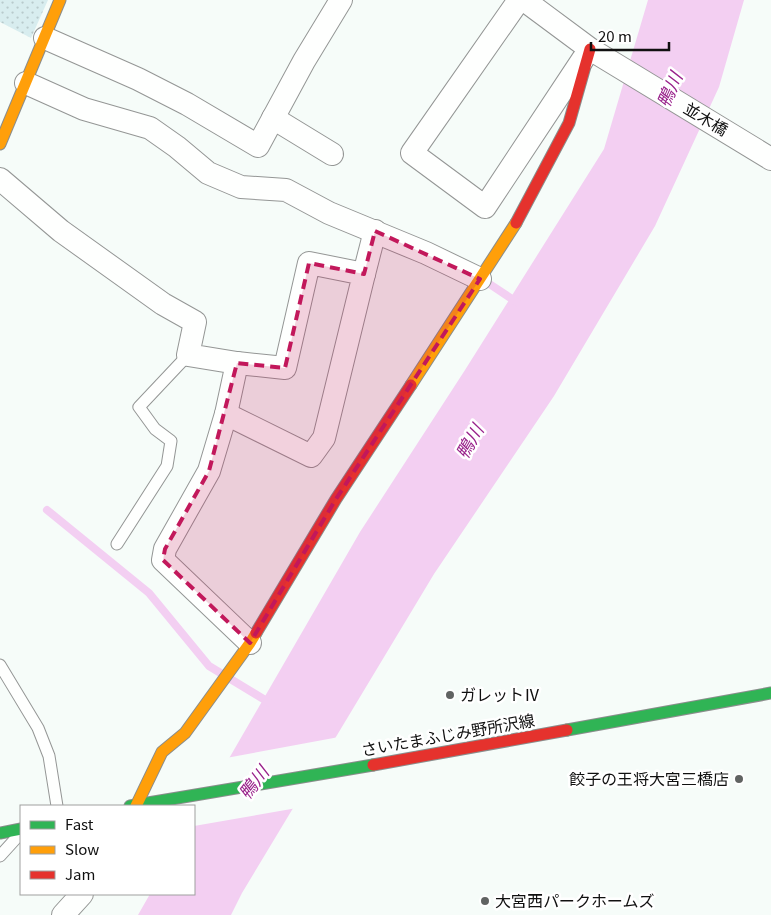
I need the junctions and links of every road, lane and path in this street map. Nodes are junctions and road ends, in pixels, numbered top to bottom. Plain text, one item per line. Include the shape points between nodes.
1 (60, 0) edge
2 (340, 0) edge
3 (519, 0) edge
4 (524, 0) edge
5 (45, 38) junction
6 (595, 52) junction
7 (26, 83) junction
8 (273, 118) junction
9 (0, 144) edge
10 (332, 154) dead end
11 (771, 159) edge
12 (0, 180) edge
13 (375, 231) junction
14 (364, 274) junction
15 (480, 279) junction
16 (188, 355) junction
17 (237, 363) junction
18 (226, 414) junction
19 (117, 544) dead end
20 (250, 643) junction
21 (0, 665) edge
22 (771, 693) edge
23 (57, 805) edge
24 (135, 805) edge
25 (139, 805) edge
26 (20, 829) edge
27 (0, 833) edge
28 (20, 834) edge
29 (0, 856) edge
30 (81, 895) edge
31 (63, 915) edge

1 - 5 street
2 - 8 street
3 - 6 street via 412,153 485,207
4 - 6 street, 並木橋
5 - 7 street
5 - 8 street via 138,79 258,146
6 - 11 street, 並木橋
6 - 15 street via 569,123 512,230
7 - 9 street
7 - 13 street via 84,109 150,128 208,173 241,186 286,190
8 - 10 street
12 - 16 street via 61,230 164,304 195,322
13 - 14 street
13 - 15 street
14 - 17 street via 309,263 285,368
14 - 18 street via 324,438 311,456
15 - 20 street via 336,499
16 - 17 street
16 - 19 lane via 139,407 155,429 171,441 167,466
17 - 18 street
18 - 20 street via 209,471 165,549 164,560
20 - 24 street via 185,733 162,752
21 - 23 lane via 38,728 49,756
22 - 25 street, さいたまふじみ野所沢線
26 - 27 street
28 - 29 lane
30 - 31 street

